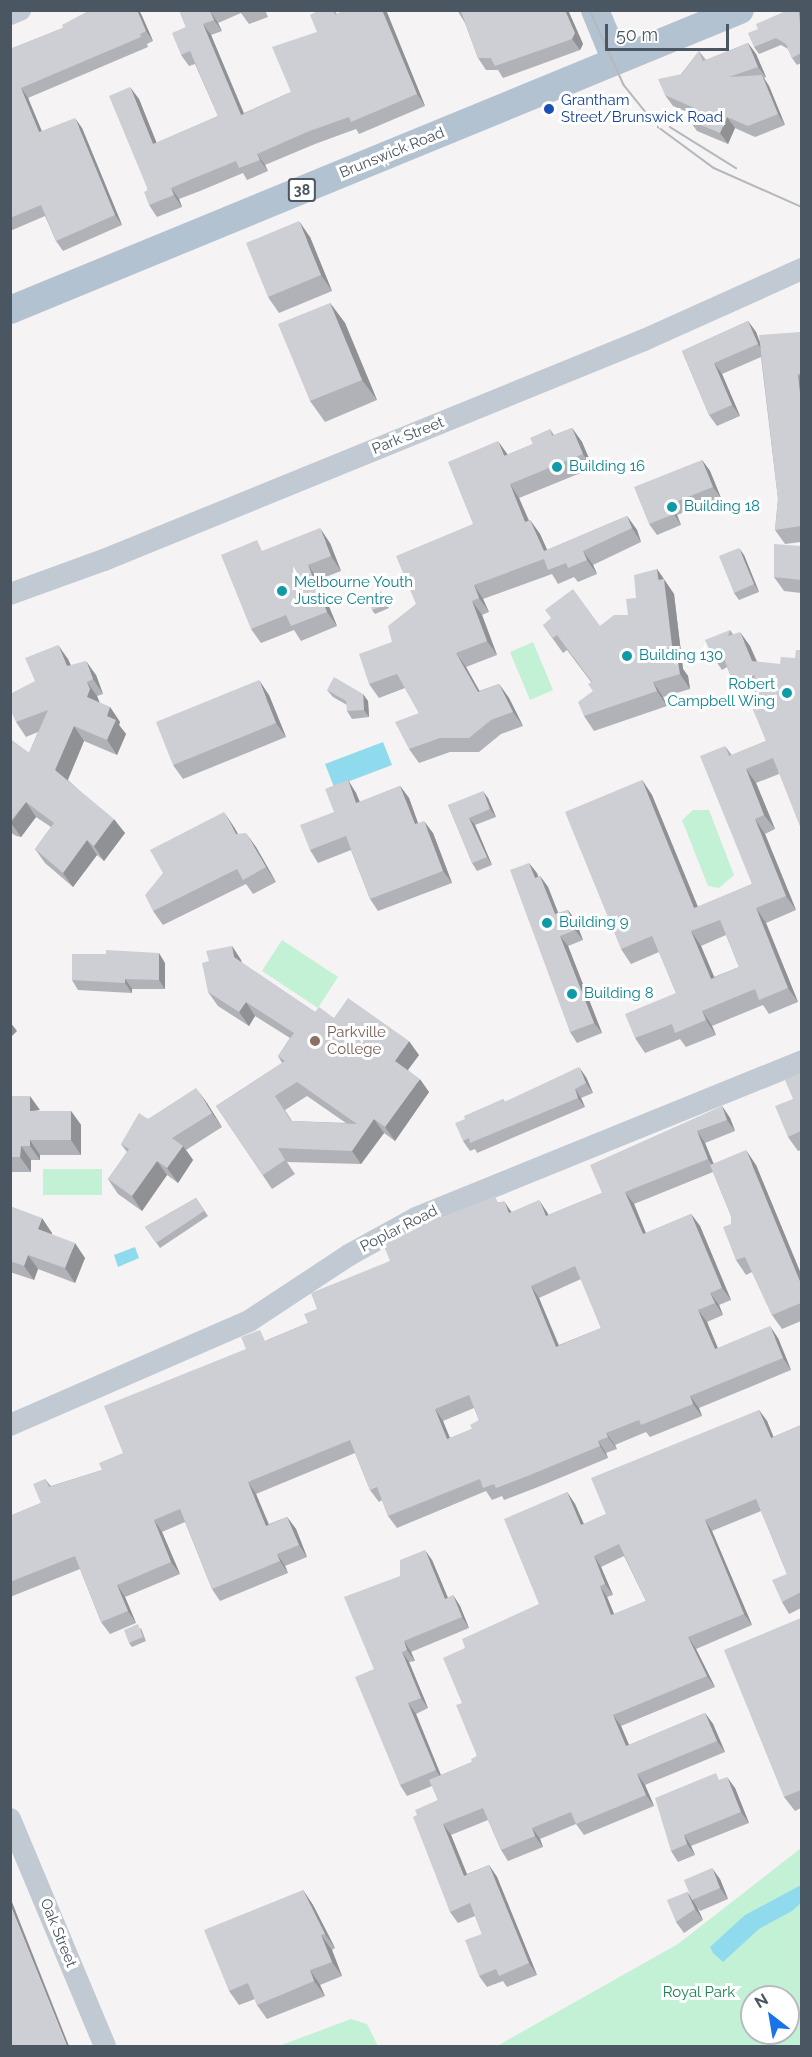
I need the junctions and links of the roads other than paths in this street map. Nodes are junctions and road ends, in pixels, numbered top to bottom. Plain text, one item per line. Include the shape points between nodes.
1 (20, 10) edge
2 (595, 10) edge
3 (740, 10) edge
4 (10, 14) edge
5 (616, 61) junction
6 (801, 269) edge
7 (10, 310) edge
8 (10, 594) edge
9 (801, 1061) edge
10 (10, 1425) edge
11 (10, 1818) edge
12 (105, 2046) edge

1 - 4 street
2 - 5 main road
3 - 5 main road, Brunswick Road / 38
5 - 7 main road, Brunswick Road / 38
6 - 8 street, Park Street via 644,340 104,560
9 - 10 street, Poplar Road via 416,1218 349,1255 249,1321
11 - 12 street, Oak Street

